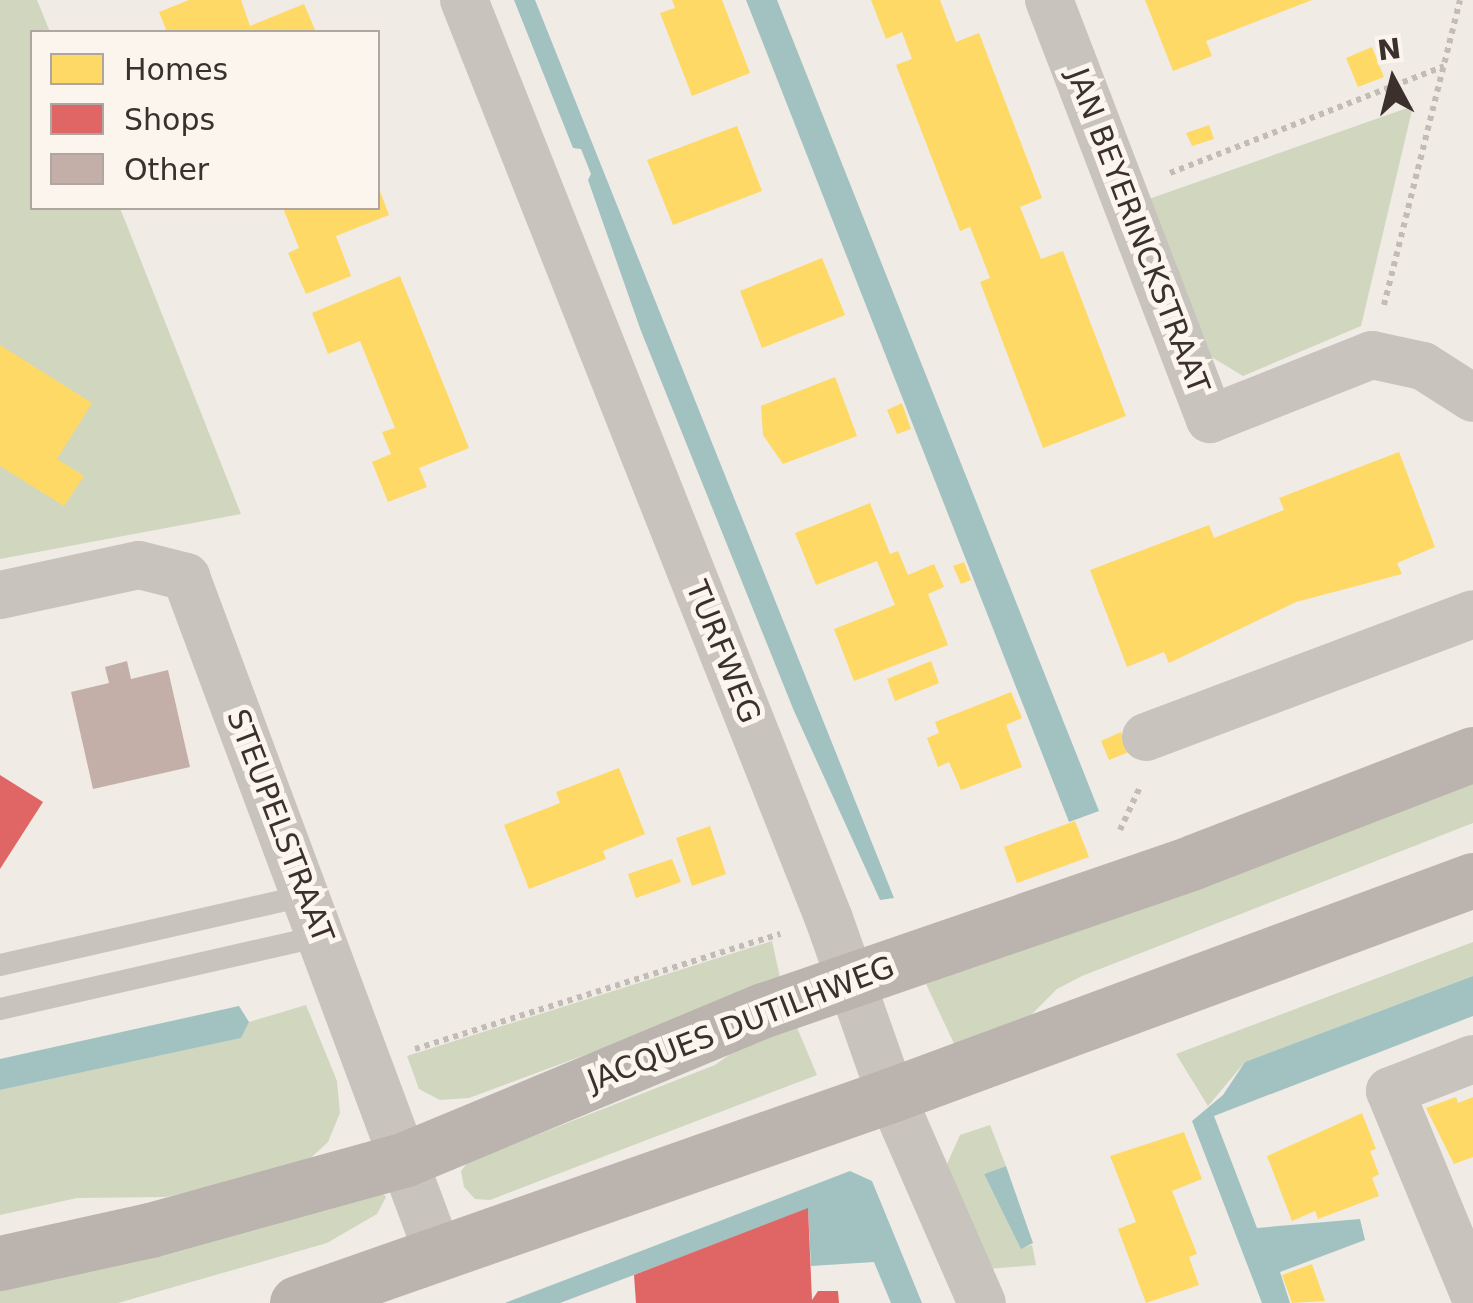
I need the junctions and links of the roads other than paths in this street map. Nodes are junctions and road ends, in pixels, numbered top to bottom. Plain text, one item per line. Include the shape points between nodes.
1 (464, 0) edge
2 (1049, 0) edge
3 (1473, 398) edge
4 (0, 596) edge
5 (1473, 614) edge
6 (1146, 737) dead end
7 (1473, 754) edge
8 (1473, 880) edge
9 (314, 915) junction
10 (0, 966) edge
11 (852, 978) junction
12 (0, 1008) edge
13 (1473, 1059) edge
14 (891, 1095) junction
15 (403, 1160) junction
16 (439, 1256) junction
17 (0, 1263) edge
18 (1473, 1292) edge
19 (297, 1303) edge
20 (982, 1303) edge

1 - 11 street, TURFWEG
2 - 3 street, JAN BEYERINCKSTRAAT via 1210,419 1372,354 1422,366
4 - 9 street, STEUPELSTRAAT via 139,565 186,577
5 - 6 street
7 - 11 main road, JACQUES DUTILHWEG via 1193,862
8 - 14 main road
9 - 10 lane
9 - 12 lane
9 - 15 street, STEUPELSTRAAT
11 - 14 street, TURFWEG
11 - 15 main road, JACQUES DUTILHWEG
13 - 18 street via 1390,1091
14 - 16 main road
14 - 20 street, TURFWEG
15 - 16 street, STEUPELSTRAAT
15 - 17 main road, JACQUES DUTILHWEG
16 - 19 main road

